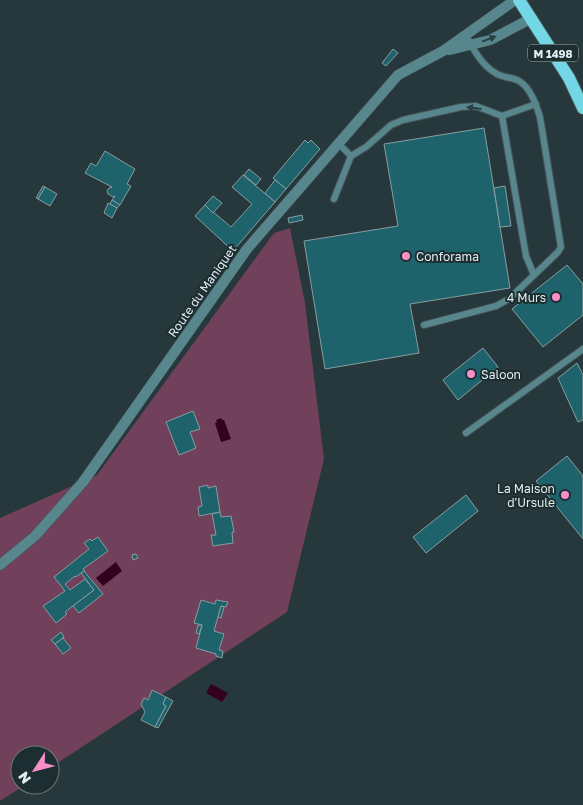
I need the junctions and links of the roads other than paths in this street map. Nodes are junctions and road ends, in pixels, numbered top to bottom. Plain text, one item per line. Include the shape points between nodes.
1 (515, 0) edge
2 (519, 0) edge
3 (532, 18) junction
4 (466, 35) junction
5 (471, 45) junction
6 (443, 51) junction
7 (536, 104) junction
8 (583, 108) edge
9 (502, 116) junction
10 (338, 144) junction
11 (351, 156) junction
12 (334, 199) dead end
13 (534, 275) junction
14 (424, 325) dead end
15 (583, 349) edge
16 (466, 433) dead end
17 (0, 565) edge

1 - 4 street, Route du Maniquet
2 - 3 main road, M 1498
5 -> 3 street, Route du Maniquet via 490,40
3 - 8 main road, M 1498 via 569,78
4 - 5 lane
4 - 6 street, Route du Maniquet
5 - 6 street, Route du Maniquet
5 - 7 lane via 486,66 497,74 519,81
6 - 10 street, Route du Maniquet via 398,75
7 - 9 lane
7 - 13 lane via 561,247
9 -> 11 lane via 476,106 403,120 391,125
9 - 13 lane via 526,256
10 - 11 lane
10 - 17 street, Route du Maniquet via 247,248 82,482 35,536
11 - 12 lane
13 - 14 lane via 509,299 496,306
15 - 16 lane

